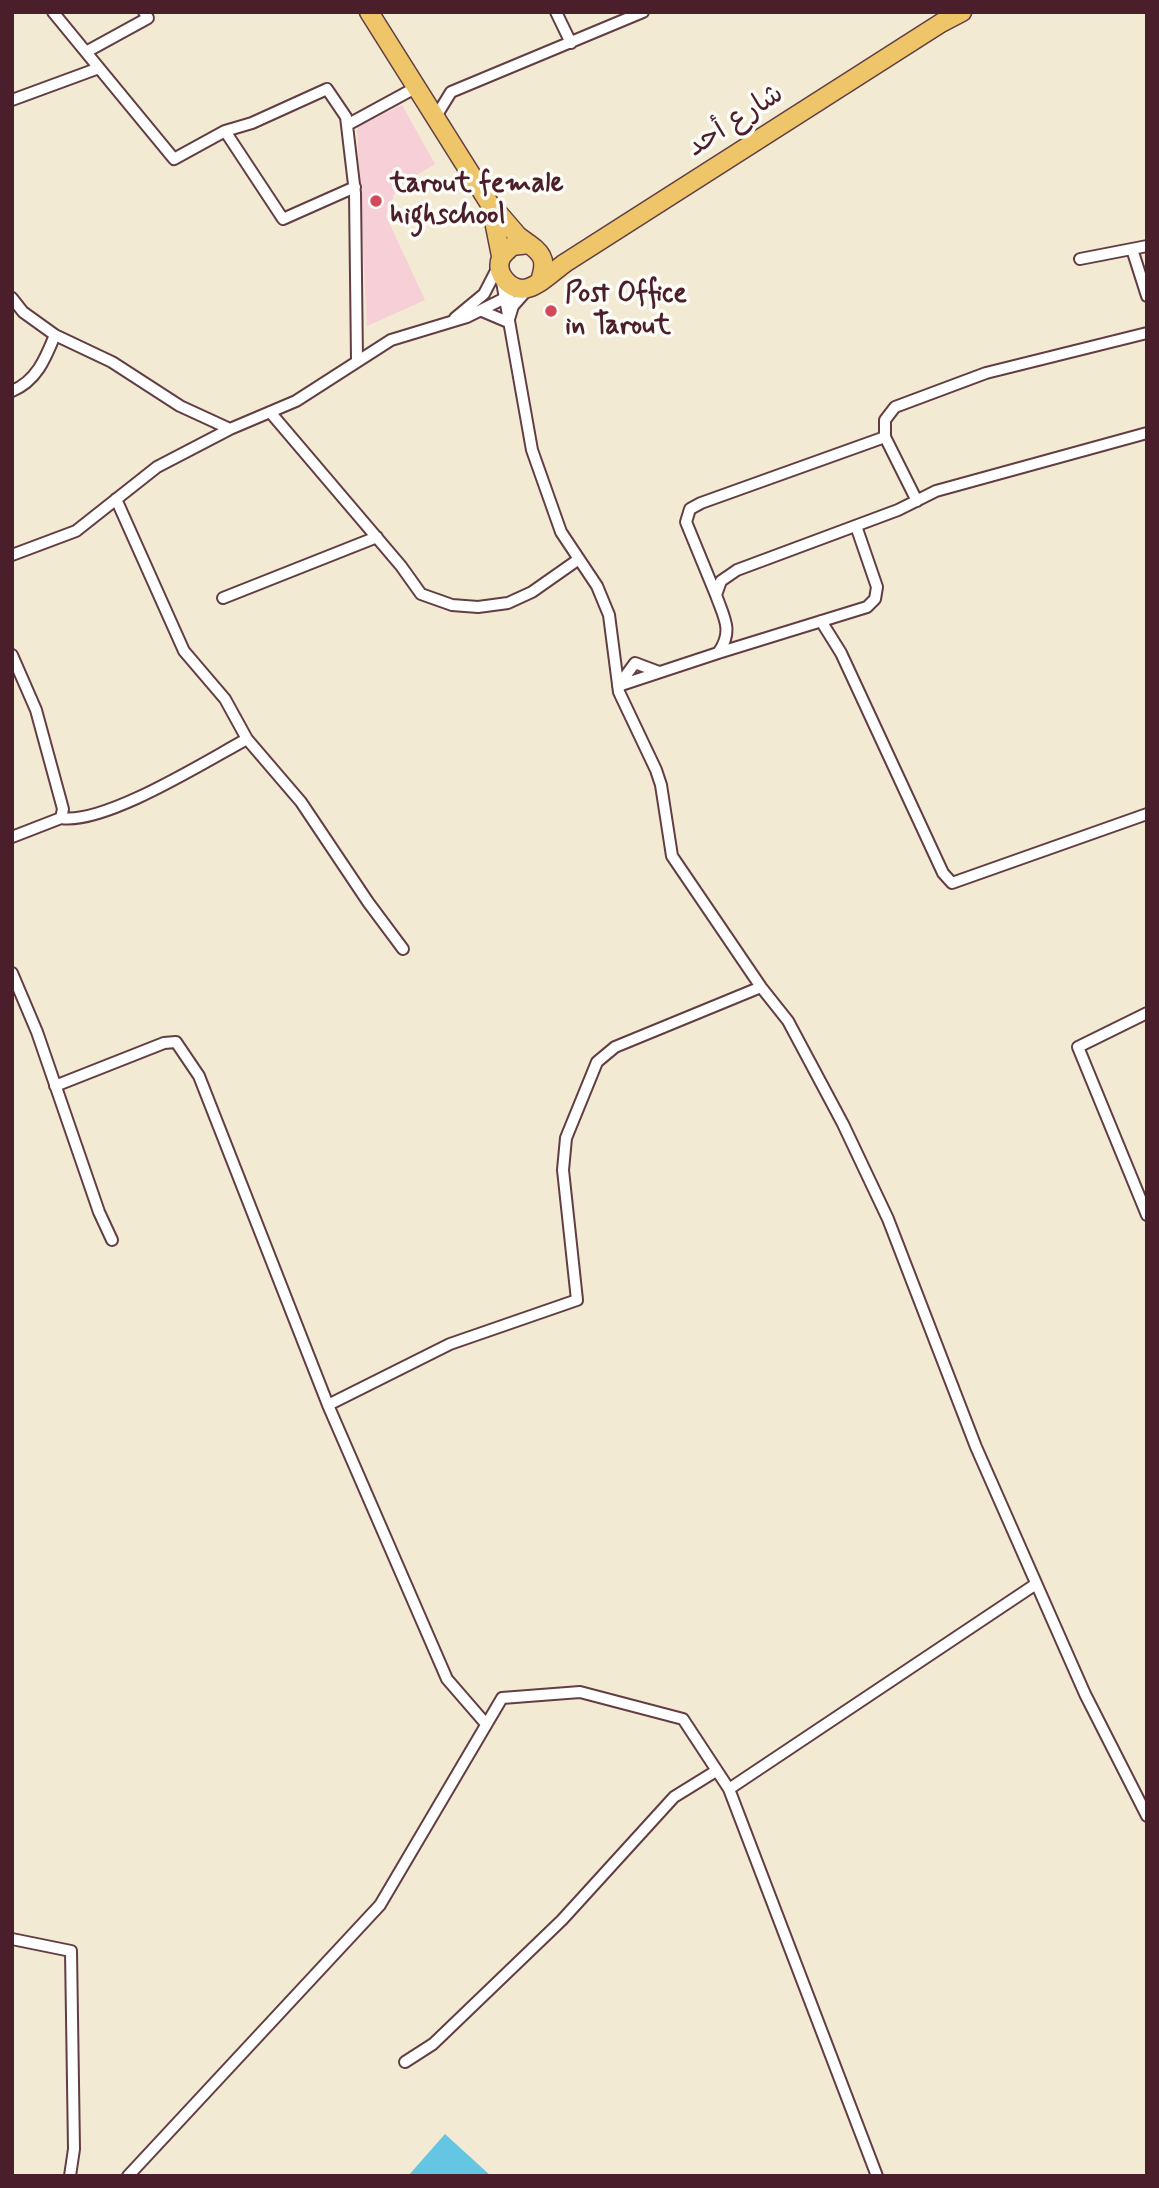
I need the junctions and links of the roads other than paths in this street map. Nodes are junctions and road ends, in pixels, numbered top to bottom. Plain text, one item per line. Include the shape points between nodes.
1 (53, 12) edge
2 (144, 12) edge
3 (369, 12) edge
4 (556, 12) edge
5 (643, 12) edge
6 (962, 12) edge
7 (571, 43) junction
8 (86, 52) junction
9 (99, 68) junction
10 (415, 88) junction
11 (12, 100) edge
12 (435, 118) junction
13 (347, 125) junction
14 (225, 131) junction
15 (355, 187) junction
16 (491, 206) junction
17 (597, 243) junction
18 (1147, 246) edge
19 (535, 248) junction
20 (1132, 249) junction
21 (1080, 259) dead end
22 (501, 266) junction
23 (529, 286) junction
24 (1147, 296) edge
25 (12, 298) edge
26 (504, 300) junction
27 (482, 311) junction
28 (451, 320) junction
29 (508, 322) junction
30 (1147, 333) edge
31 (55, 335) junction
32 (357, 360) junction
33 (12, 391) edge
34 (270, 412) junction
35 (230, 429) junction
36 (1147, 433) edge
37 (888, 438) junction
38 (116, 499) junction
39 (917, 501) junction
40 (856, 526) junction
41 (377, 537) junction
42 (12, 555) edge
43 (579, 559) junction
44 (716, 595) junction
45 (223, 598) dead end
46 (821, 621) junction
47 (718, 653) junction
48 (12, 654) edge
49 (618, 685) junction
50 (247, 739) junction
51 (1147, 814) edge
52 (61, 818) junction
53 (12, 837) edge
54 (403, 949) dead end
55 (12, 973) edge
56 (761, 986) junction
57 (1147, 1013) edge
58 (55, 1086) junction
59 (1147, 1215) edge
60 (112, 1240) dead end
61 (328, 1405) junction
62 (1036, 1584) junction
63 (486, 1724) junction
64 (716, 1771) junction
65 (729, 1789) junction
66 (1147, 1816) edge
67 (12, 1939) edge
68 (405, 2062) dead end
69 (70, 2176) edge
70 (128, 2176) edge
71 (877, 2176) edge

1 - 8 street
2 - 8 street via 148,18
3 - 10 main road
4 - 7 street
5 - 7 street
6 - 17 main road, شارع أحد
7 - 12 street via 452,92
8 - 9 street
9 - 11 street
9 - 14 street via 174,159
10 - 12 main road
10 - 13 street
12 - 16 main road
13 - 14 street via 327,89
13 - 15 street
14 - 15 street via 283,219
15 - 32 street
16 - 19 main road via 517,236
16 - 22 main road
17 - 19 main road via 556,252
17 - 23 main road, شارع أحد
18 - 20 street
19 - 22 main road via 512,246
19 - 23 main road via 545,265
20 - 21 street
20 - 24 street
22 - 23 main road via 509,285
22 - 26 street
22 - 28 street via 484,294
23 - 26 street
23 - 29 street via 513,306
25 - 31 street
26 - 27 street
26 - 29 street
27 - 28 street
27 - 29 street
28 - 32 street via 391,340
29 - 43 street via 532,450 561,532
30 - 37 street via 986,373 895,407 886,420
31 - 33 street via 41,368
31 - 35 street
32 - 34 street via 296,401
34 - 35 street
34 - 41 street
35 - 38 street via 157,467
36 - 39 street via 936,491
37 - 39 street
37 - 44 street via 690,509 686,522
38 - 42 street via 76,530
38 - 50 street via 184,651 225,699
39 - 40 street
40 - 44 street via 737,570 721,581
40 - 46 street via 877,587 874,599 867,607
41 - 43 street via 421,594 452,606 508,603
41 - 45 street
43 - 49 street via 609,615
44 - 47 street via 727,625 727,640
46 - 47 street
46 - 51 street via 841,653 943,873 952,883
47 - 49 street
48 - 52 street via 36,710 63,809
49 - 56 street via 661,785 672,856
50 - 52 street via 121,807 71,820
50 - 54 street via 302,802
52 - 53 street
55 - 58 street
56 - 61 street via 615,1047 597,1062 566,1138 563,1170 577,1300 450,1344
56 - 62 street via 788,1021 888,1219 976,1447
57 - 59 street via 1078,1047
58 - 60 street
58 - 61 street via 176,1042 200,1076
61 - 63 street via 447,1679
62 - 65 street
62 - 66 street
63 - 64 street via 502,1698 580,1692 683,1719
63 - 70 street via 380,1905
64 - 65 street
64 - 68 street via 674,1797 562,1920 433,2044
65 - 71 street
67 - 69 street via 71,1951 74,2149

